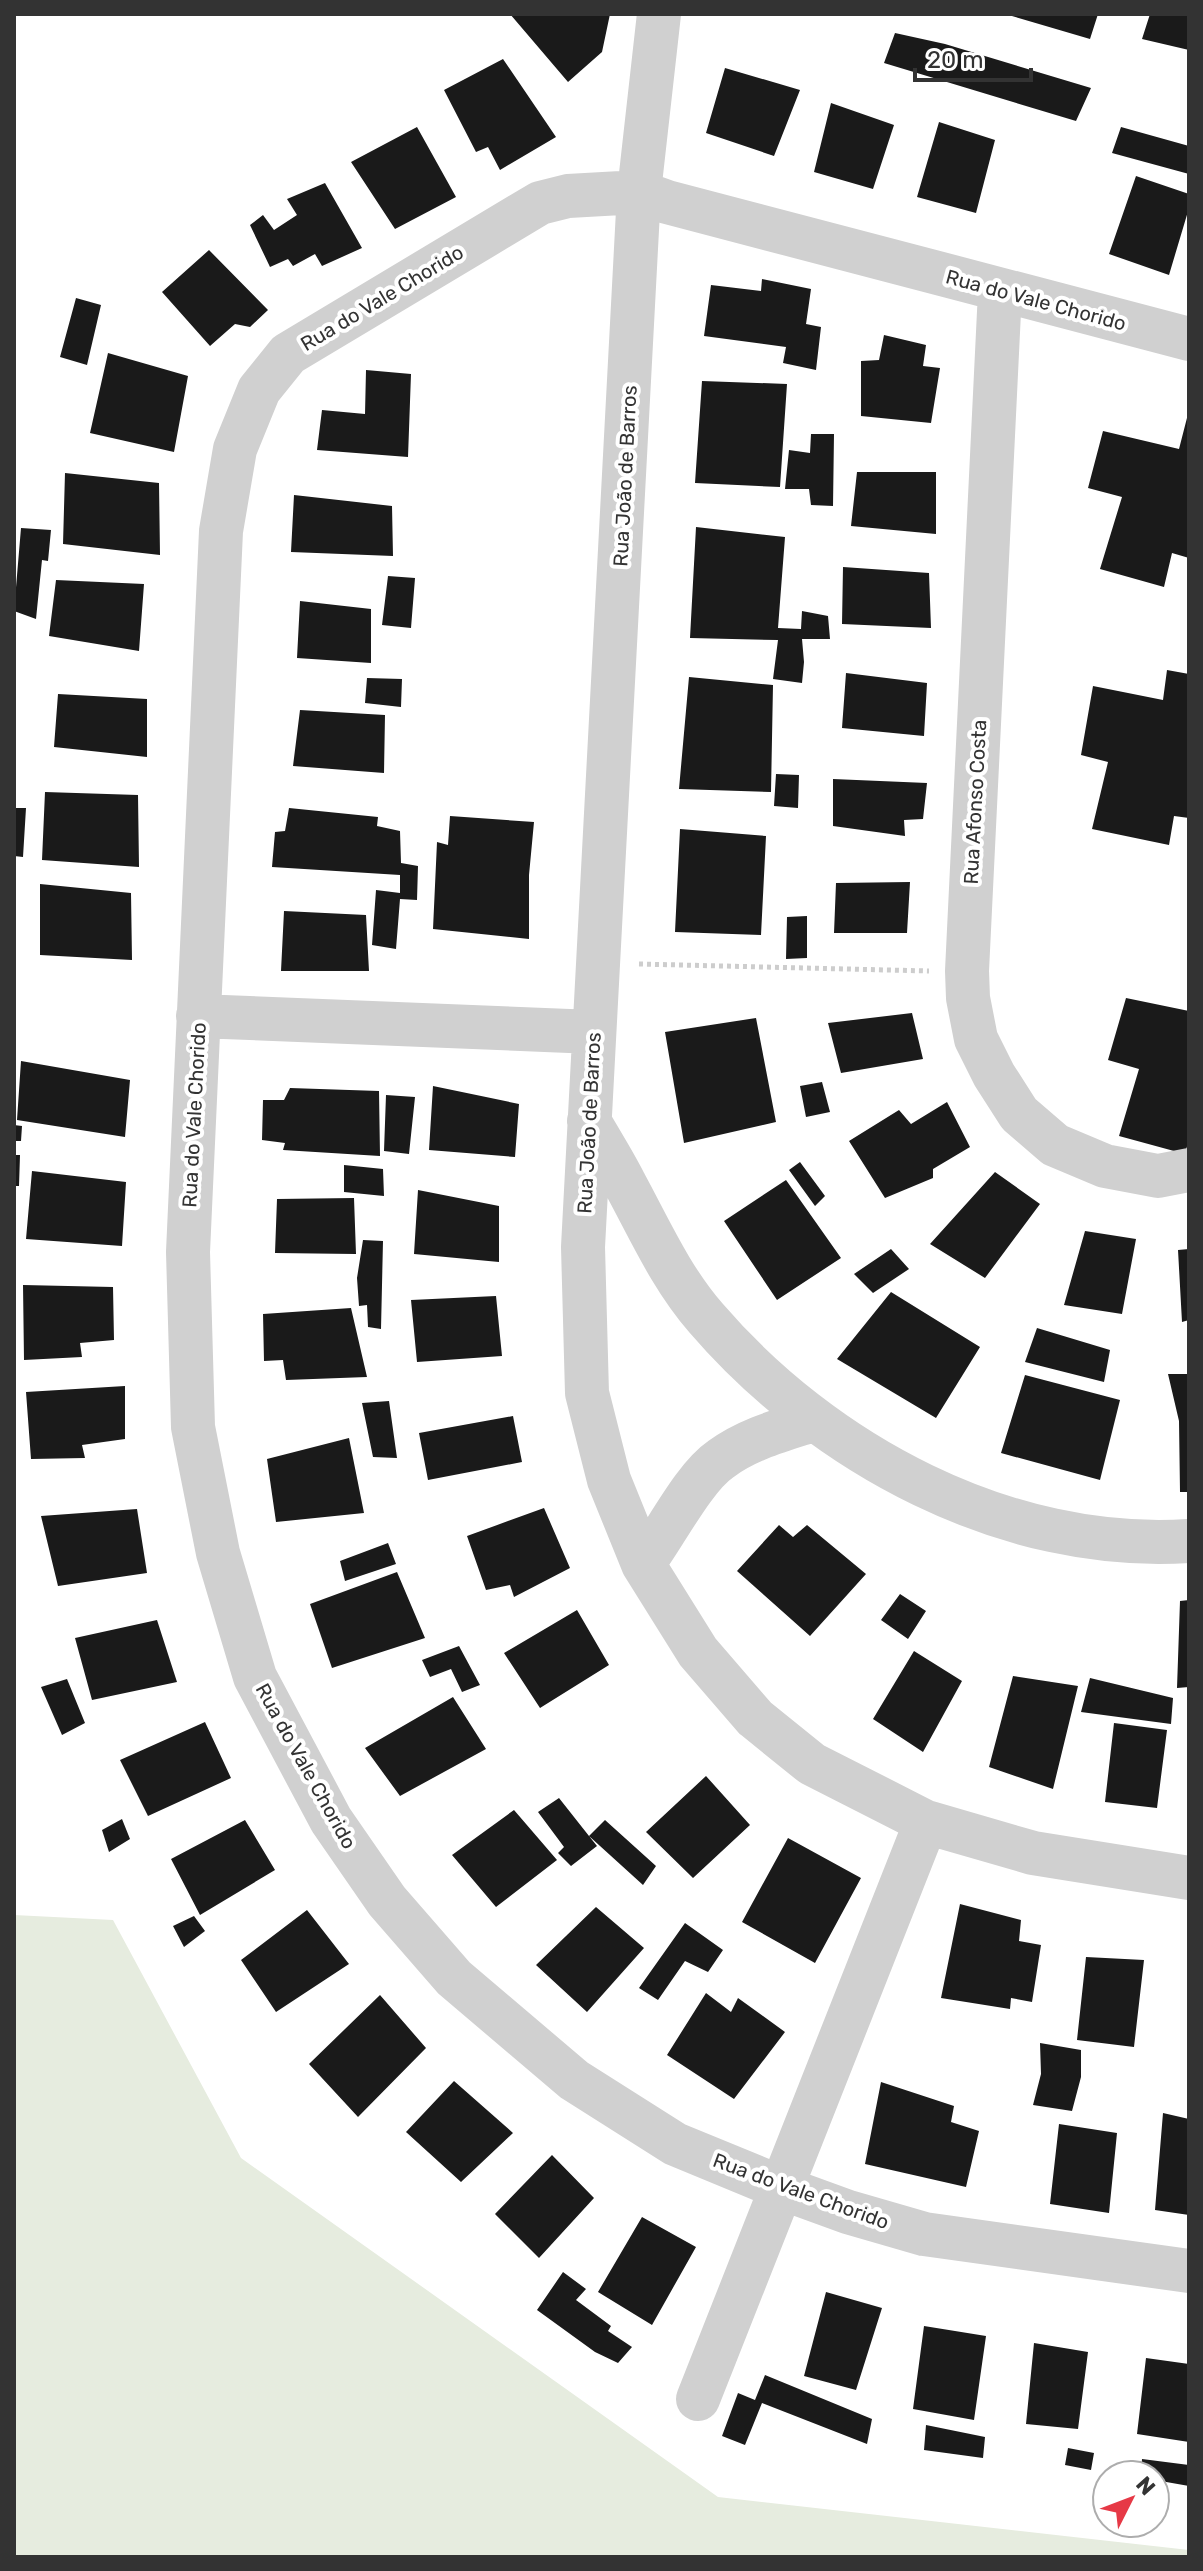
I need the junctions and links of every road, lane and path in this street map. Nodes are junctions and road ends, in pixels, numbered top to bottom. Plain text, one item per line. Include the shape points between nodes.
1 (659, 14) edge
2 (639, 192) junction
3 (1000, 291) junction
4 (1189, 339) edge
5 (598, 964) junction
6 (967, 971) junction
7 (198, 1016) junction
8 (594, 1032) junction
9 (589, 1121) junction
10 (1189, 1170) edge
11 (813, 1420) junction
12 (1189, 1541) edge
13 (643, 1564) junction
14 (926, 1822) junction
15 (1189, 1878) edge
16 (782, 2188) junction
17 (1189, 2271) edge
18 (698, 2399) dead end

1 - 2 street, Rua João de Barros
2 - 3 street, Rua do Vale Chorido
2 - 5 street, Rua João de Barros
2 - 7 street, Rua do Vale Chorido via 540,203 288,354 259,390 235,449 221,531
3 - 4 street, Rua do Vale Chorido
3 - 6 street, Rua Afonso Costa
5 - 6 path
5 - 8 street, Rua João de Barros
6 - 10 street, Rua Afonso Costa via 976,1039 1019,1114 1055,1145 1105,1166 1158,1176
7 - 8 street
7 - 16 street, Rua do Vale Chorido via 188,1252 193,1427 218,1553 255,1677 331,1820 387,1901 454,1978 574,2080 675,2144
8 - 9 street, Rua João de Barros
9 - 11 street via 663,1258 704,1317
9 - 13 street, Rua João de Barros via 583,1247 587,1393 609,1480
11 - 12 street via 913,1480 988,1513 1070,1535
11 - 13 street via 758,1438 719,1460
13 - 14 street, Rua João de Barros via 698,1652 755,1718 812,1764
14 - 15 street, Rua João de Barros via 1033,1853
14 - 16 street
16 - 17 street, Rua do Vale Chorido via 924,2234
16 - 18 street

